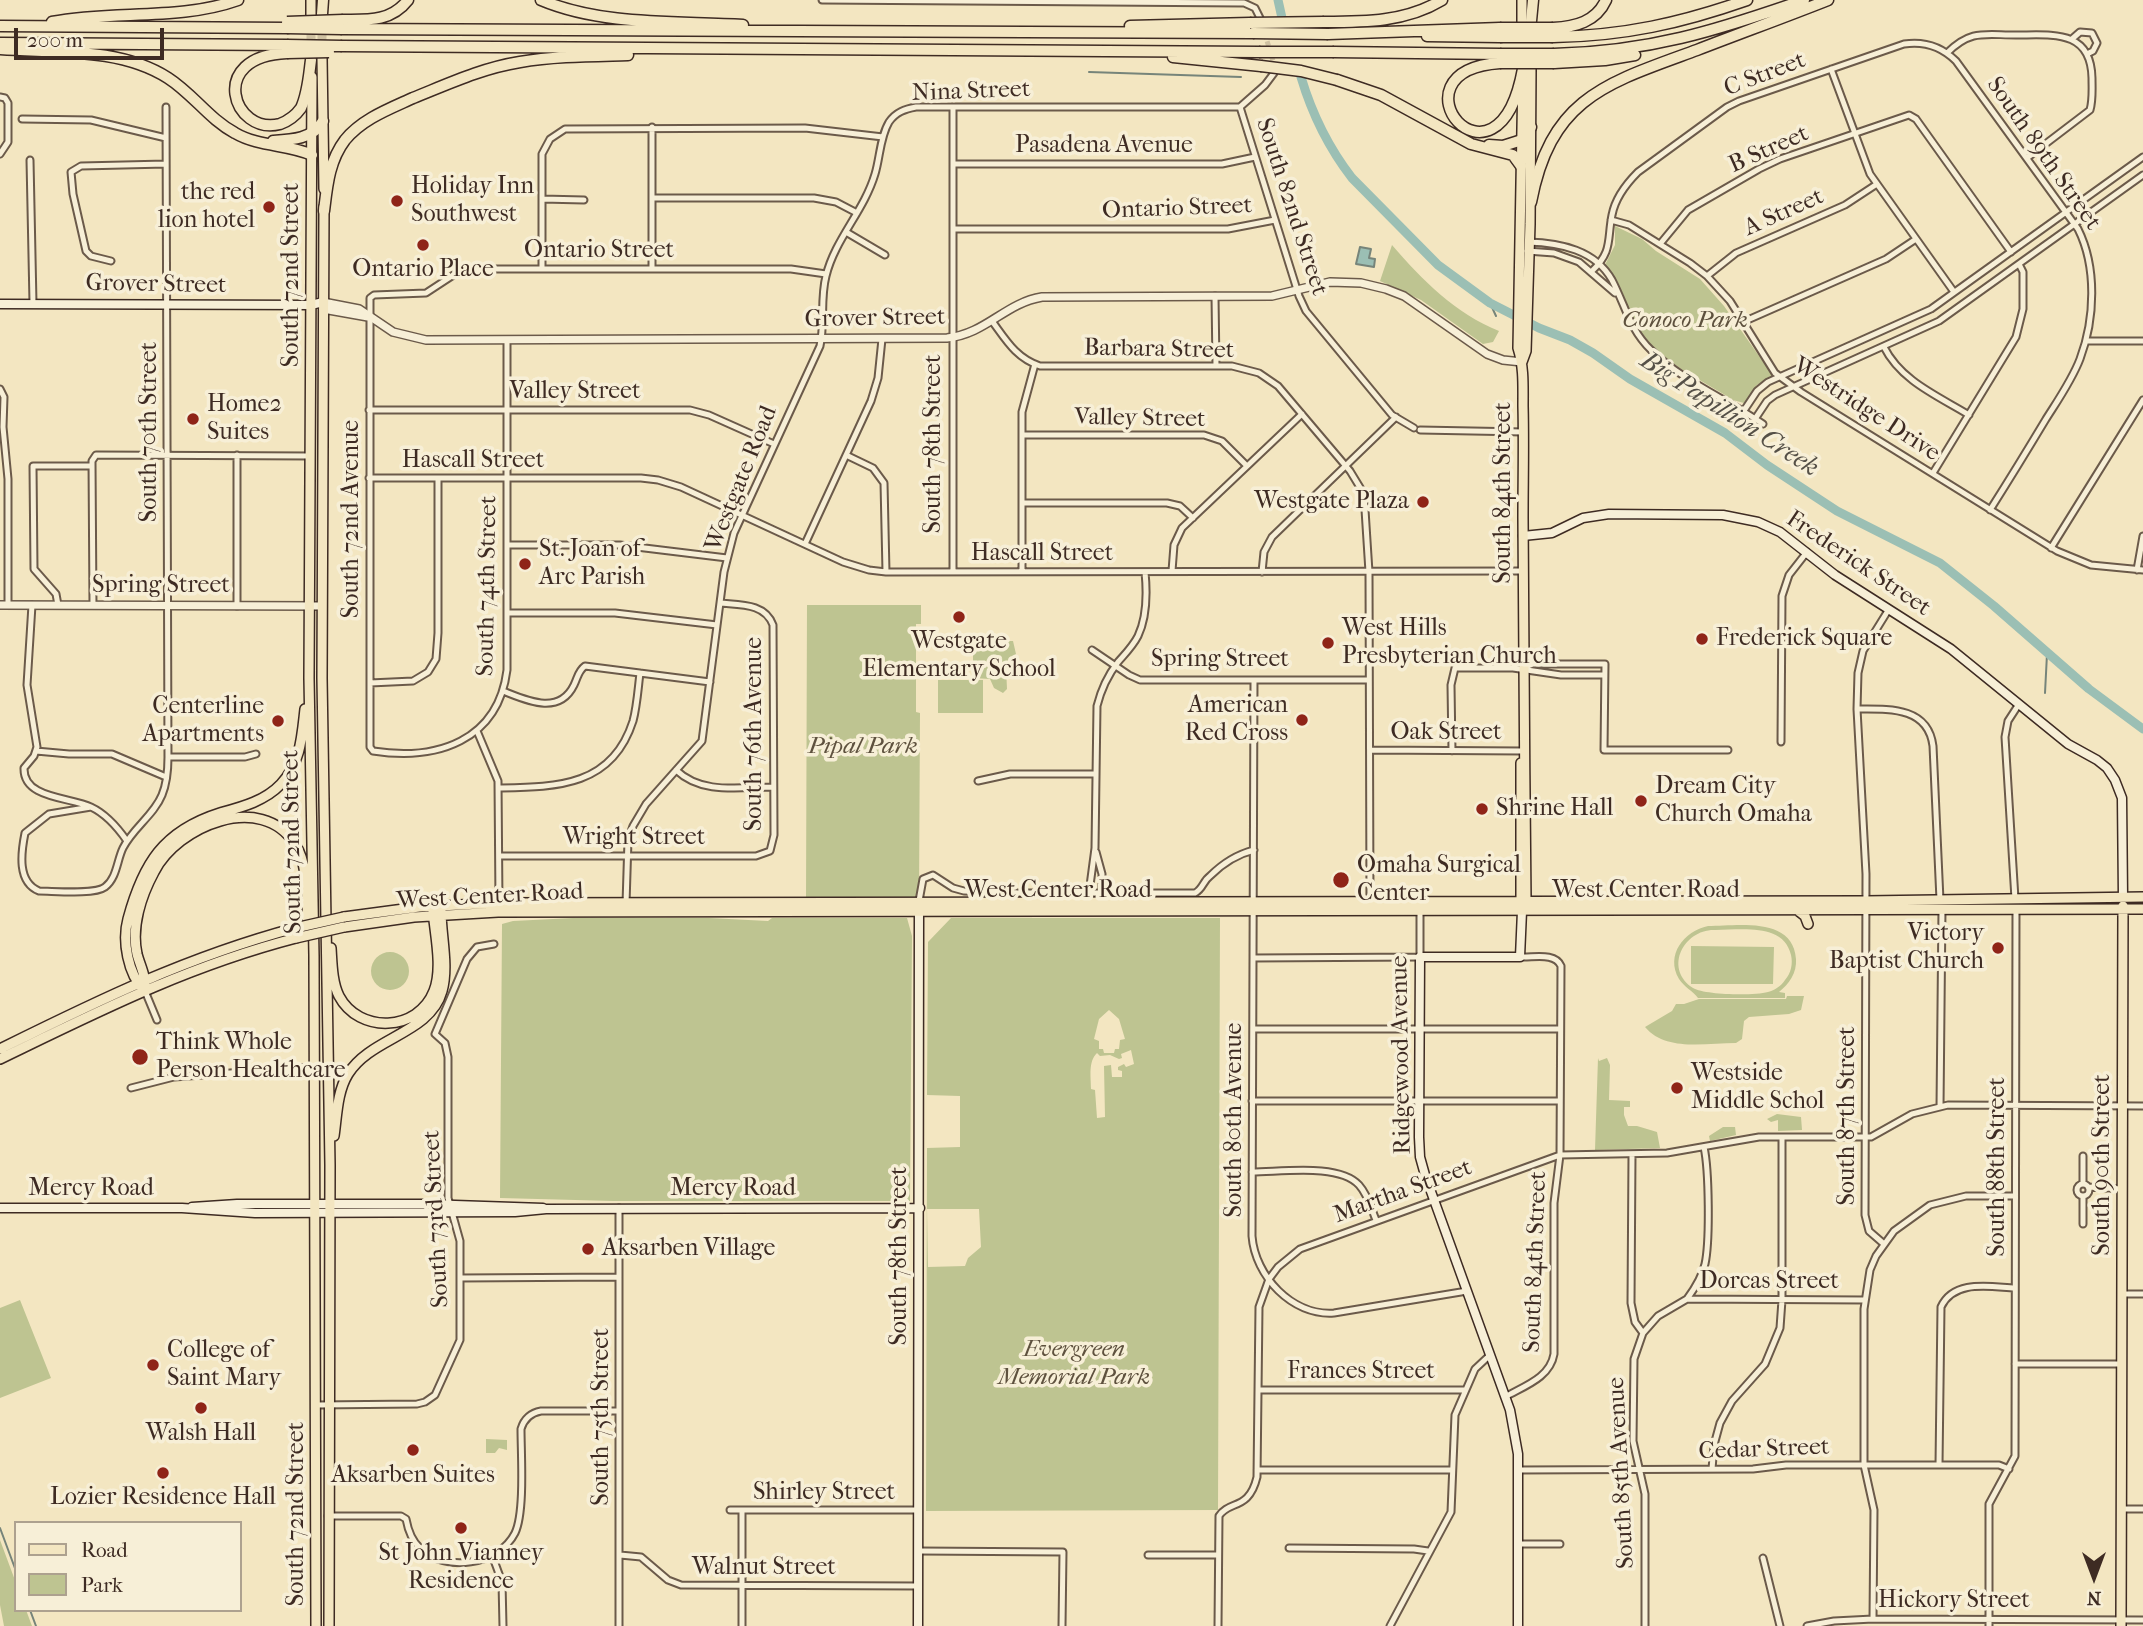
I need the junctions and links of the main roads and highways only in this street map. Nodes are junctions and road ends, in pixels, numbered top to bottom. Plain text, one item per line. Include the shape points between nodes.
1 (238, 0) edge
2 (311, 0) edge
3 (323, 0) edge
4 (408, 0) edge
5 (541, 0) edge
6 (1442, 0) edge
7 (1522, 0) edge
8 (1532, 0) edge
9 (1606, 0) edge
10 (1747, 0) edge
11 (1804, 0) edge
12 (1828, 0) edge
13 (319, 15) joint
14 (1528, 23) joint
15 (342, 25) junction
16 (0, 26) edge
17 (26, 27) junction
18 (1251, 28) junction
19 (820, 31) junction
20 (1553, 33) junction
21 (0, 43) edge
22 (0, 49) edge
23 (287, 49) junction
24 (782, 50) junction
25 (1072, 51) junction
26 (315, 59) junction
27 (1500, 59) junction
28 (1526, 68) junction
29 (323, 121) junction
30 (1531, 127) junction
31 (312, 133) junction
32 (1462, 139) junction
33 (1521, 140) junction
34 (259, 142) junction
35 (312, 155) junction
36 (1521, 166) junction
37 (1531, 202) junction
38 (324, 211) junction
39 (1523, 290) junction
40 (0, 304) edge
41 (311, 305) junction
42 (323, 306) junction
43 (311, 456) junction
44 (323, 466) junction
45 (1523, 536) junction
46 (309, 678) junction
47 (2057, 736) joint
48 (1523, 751) junction
49 (324, 859) junction
50 (1519, 867) junction
51 (2123, 897) junction
52 (2143, 897) edge
53 (1494, 902) junction
54 (2016, 904) junction
55 (1522, 905) junction
56 (626, 906) junction
57 (919, 906) junction
58 (1370, 906) junction
59 (1866, 906) junction
60 (1796, 909) junction
61 (2123, 909) junction
62 (2143, 909) edge
63 (437, 910) junction
64 (1808, 924) dead end
65 (1420, 957) joint
66 (142, 984) junction
67 (314, 1028) junction
68 (0, 1049) edge
69 (0, 1059) edge
70 (330, 1165) junction
71 (0, 1208) edge
72 (920, 1208) junction
73 (315, 1209) junction
74 (330, 1209) junction
75 (2121, 1622) edge
76 (316, 1626) edge
77 (329, 1626) edge
78 (918, 1626) edge
79 (1518, 1626) edge

1 - 17 highway via 190,10 77,17
2 - 13 main road
3 - 13 highway
4 - 15 highway via 383,18
5 - 19 highway via 605,17
6 - 18 highway, bridge via 1401,17 1374,21
7 - 14 main road
8 - 14 highway
9 - 20 highway via 1592,18
10 - 20 highway via 1640,31 1599,36
11 - 27 highway, bridge via 1702,34 1631,49 1553,59
12 - 37 highway via 1629,76 1586,99 1545,150
15 - 17 highway, bridge
15 - 19 highway
16 - 17 highway
18 - 19 highway
18 - 20 highway, bridge via 1328,34
21 - 23 highway
22 - 34 highway via 139,63 177,84 228,129
23 - 24 highway, bridge
23 - 26 highway via 259,56 239,74 237,101 257,122 280,124 297,113
24 - 25 highway
24 - 38 highway via 546,58 464,77 380,113 353,131 331,167
25 - 27 highway, bridge via 1334,52
25 - 32 highway, bridge via 1301,71 1381,95
26 - 29 main road, South 72nd Street
26 - 31 main road, South 72nd Street
27 - 28 highway via 1472,68 1450,89 1448,104 1463,127 1488,131 1504,120
28 - 30 main road, South 84th Street
28 - 33 main road, South 84th Street
29 - 31 highway
29 - 38 main road, South 72nd Street
30 - 33 highway
30 - 37 main road, South 84th Street
31 - 34 highway
31 - 35 main road, South 72nd Street
32 - 33 highway via 1495,146
32 - 36 highway via 1513,155
33 - 36 main road, South 84th Street
34 - 35 highway
35 - 41 main road, South 72nd Street
36 - 39 main road, South 84th Street
37 - 39 main road, South 84th Street
38 - 42 main road, South 72nd Street
39 - 45 main road, South 84th Street
40 - 41 main road, Grover Street
41 - 42 main road, Grover Street
41 - 43 main road, South 72nd Street
42 - 44 main road, South 72nd Street
43 - 44 main road
43 - 46 main road, South 72nd Street
44 - 49 main road, South 72nd Street
45 - 47 main road, Frederick Street via 1552,533 1601,514 1723,515 1770,527 1951,649
45 - 48 main road, South 84th Street
46 - 66 main road via 298,754 281,784 254,803 187,827 167,841 150,862 126,928 128,955
46 - 67 main road, South 72nd Street
47 - 51 main road, South 90th Street via 2102,763 2119,787
48 - 50 main road, South 84th Street
48 - 55 main road, South 84th Street
49 - 63 main road via 334,980 347,1006 371,1022 409,1018 426,1004 437,982
49 - 70 main road, South 72nd Street
50 - 53 main road via 1512,893
50 - 55 main road, South 84th Street
51 - 52 main road, West Center Road
51 - 54 main road, West Center Road
51 - 61 main road, South 90th Street
53 - 55 main road, West Center Road
53 - 58 main road, West Center Road
54 - 59 main road, West Center Road
54 - 61 main road, West Center Road
55 - 58 main road, West Center Road via 1420,911
55 - 59 main road, West Center Road
55 - 60 main road, West Center Road
55 - 65 main road, South 84th Street via 1520,957
56 - 57 main road, West Center Road
56 - 63 main road, West Center Road
56 - 63 main road, West Center Road via 499,903
57 - 58 main road, West Center Road
57 - 72 main road, South 78th Street
59 - 60 main road, West Center Road
60 - 64 main road
61 - 62 main road, West Center Road
61 - 75 main road, South 90th Street
63 - 66 main road, West Center Road, bridge via 344,922 213,952
63 - 70 main road via 444,977 439,998 426,1016 366,1053 348,1074 339,1099
65 - 79 main road, Ridgewood Avenue via 1420,1157 1515,1430
66 - 67 main road via 135,928 151,877 162,859 187,836 211,824 239,818 264,820 286,833 302,859
66 - 68 main road, West Center Road
66 - 69 main road, West Center Road
67 - 73 main road, South 72nd Street
70 - 74 main road, South 72nd Street
71 - 73 main road, Mercy Road via 182,1208 233,1213
72 - 74 main road, Mercy Road
72 - 78 main road, South 78th Street
73 - 74 main road, Mercy Road
73 - 76 main road, South 72nd Street
74 - 77 main road, South 72nd Street

